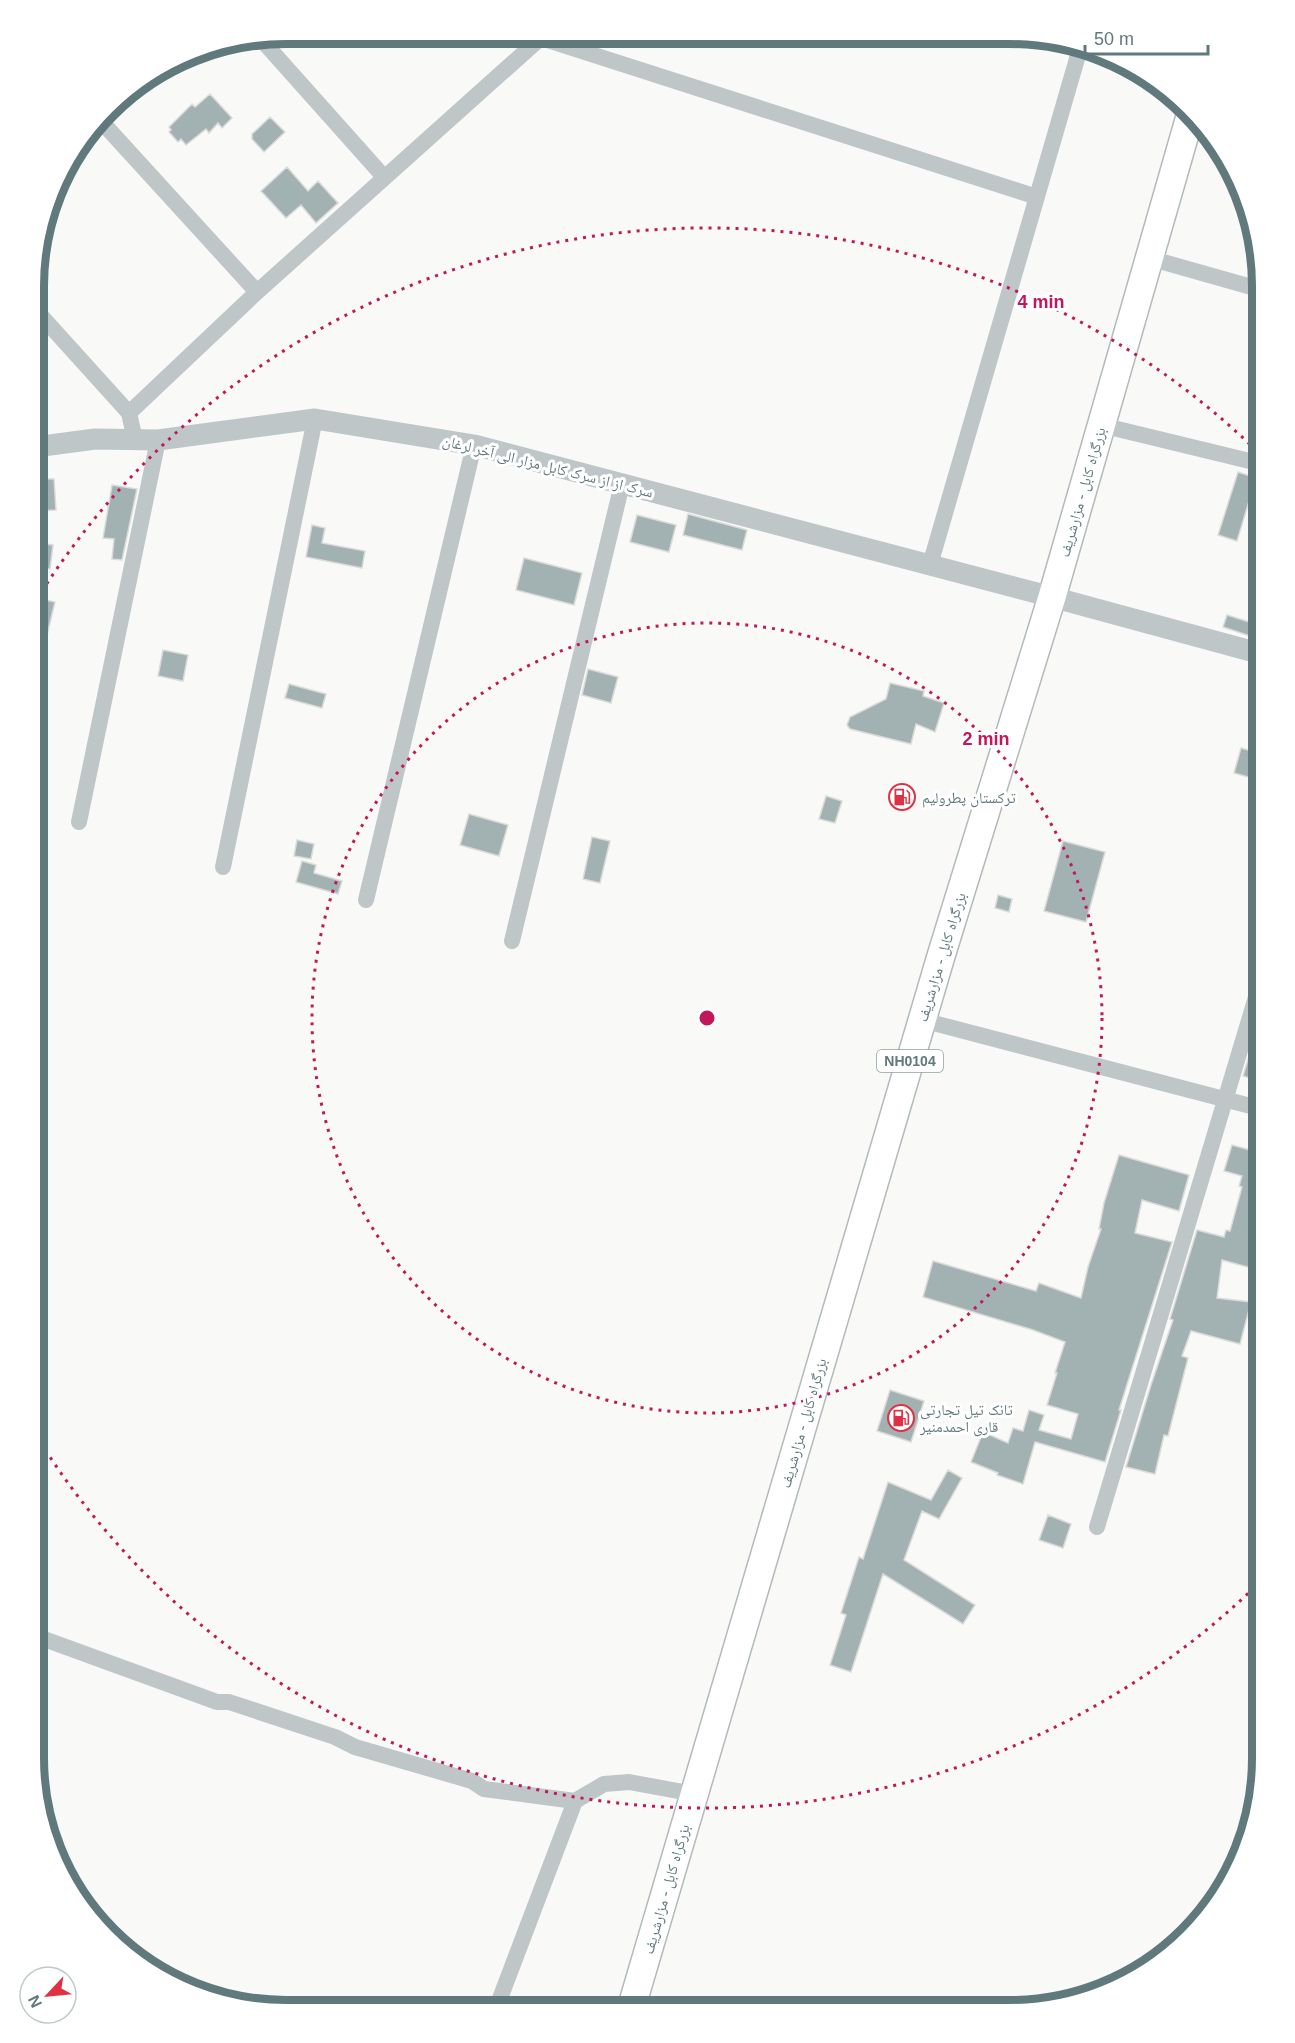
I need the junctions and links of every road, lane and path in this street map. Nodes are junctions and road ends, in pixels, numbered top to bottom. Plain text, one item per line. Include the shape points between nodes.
1 (266, 44) edge
2 (531, 44) edge
3 (569, 44) edge
4 (1079, 54) edge
5 (1188, 122) edge
6 (104, 125) edge
7 (384, 177) junction
8 (1037, 197) junction
9 (1149, 258) junction
10 (1252, 287) edge
11 (257, 292) junction
12 (44, 319) edge
13 (129, 413) junction
14 (315, 419) junction
15 (1101, 425) junction
16 (135, 440) junction
17 (158, 440) junction
18 (474, 445) junction
19 (44, 446) edge
20 (1252, 462) edge
21 (622, 484) junction
22 (930, 565) junction
23 (1052, 597) junction
24 (1252, 651) edge
25 (79, 822) dead end
26 (223, 867) dead end
27 (366, 900) dead end
28 (512, 941) dead end
29 (1252, 1011) edge
30 (922, 1020) junction
31 (1226, 1099) junction
32 (1252, 1106) edge
33 (1097, 1527) dead end
34 (44, 1639) edge
35 (694, 1794) junction
36 (575, 1801) junction
37 (499, 2000) edge
38 (634, 2000) edge

1 - 7 street
2 - 7 street
3 - 8 street
4 - 8 street
5 - 9 highway, بزرگراه کابل - مزارشریف / NH0104
6 - 11 street
7 - 11 street
8 - 22 street
9 - 10 street
9 - 15 highway, بزرگراه کابل - مزارشریف / NH0104
11 - 13 street
12 - 13 street
13 - 16 street
14 - 17 street, سرک از از سرک کابل مزار الی آخر لرغان
14 - 18 street, سرک از از سرک کابل مزار الی آخر لرغان
14 - 26 street
15 - 20 street
15 - 23 highway, بزرگراه کابل - مزارشریف / NH0104
16 - 17 street, سرک از از سرک کابل مزار الی آخر لرغان
16 - 19 street, سرک از از سرک کابل مزار الی آخر لرغان via 95,439
17 - 25 street
18 - 21 street, سرک از از سرک کابل مزار الی آخر لرغان
18 - 27 street
21 - 22 street, سرک از از سرک کابل مزار الی آخر لرغان
21 - 28 street
22 - 23 street, سرک از از سرک کابل مزار الی آخر لرغان
23 - 24 street, سرک از از سرک کابل مزار الی آخر لرغان
23 - 30 highway, بزرگراه کابل - مزارشریف / NH0104
29 - 31 street
30 - 31 street
30 - 35 highway, بزرگراه کابل - مزارشریف / NH0104
31 - 32 street
31 - 33 street
34 - 36 street via 217,1702 229,1702 355,1747 472,1781 484,1789
35 - 36 street via 629,1782 604,1784
35 - 38 highway, بزرگراه کابل - مزارشریف / NH0104
36 - 37 street

